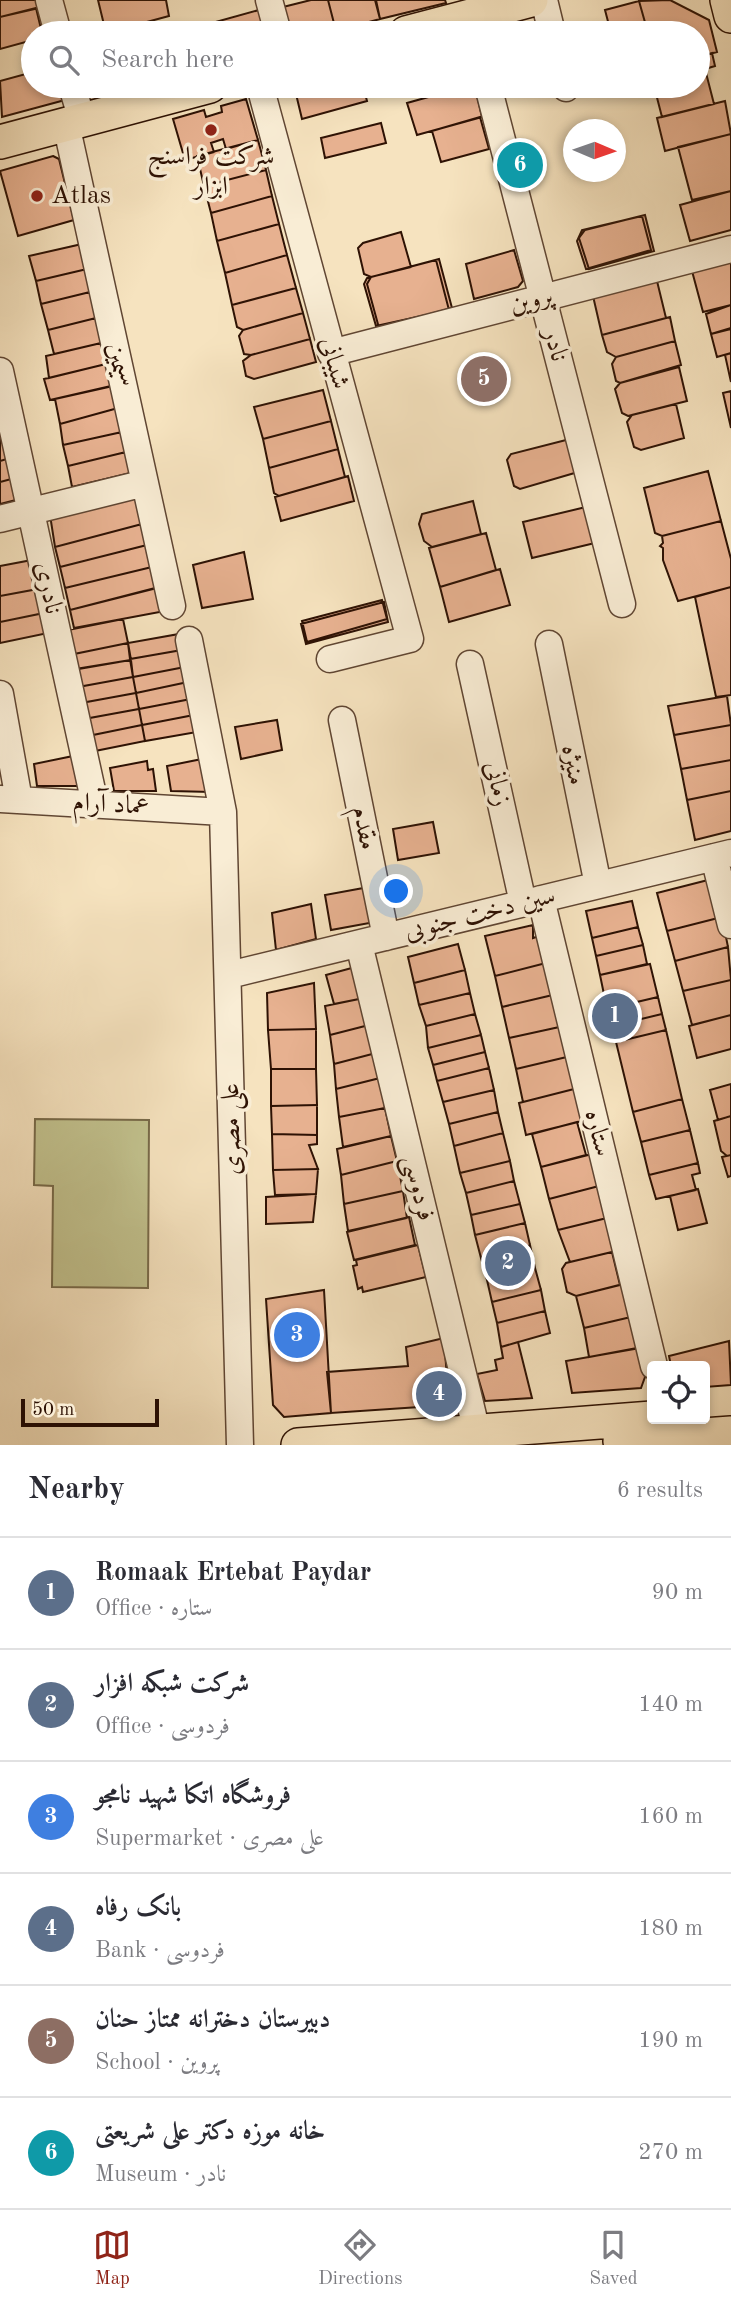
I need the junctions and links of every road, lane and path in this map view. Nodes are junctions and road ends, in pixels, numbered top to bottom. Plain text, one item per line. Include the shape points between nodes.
1 (49, 0) edge
2 (269, 0) edge
3 (531, 0) edge
4 (544, 0) edge
5 (464, 17) edge
6 (55, 21) edge
7 (275, 21) edge
8 (549, 21) edge
9 (73, 98) edge
10 (165, 98) edge
11 (263, 98) edge
12 (491, 98) edge
13 (74, 122) junction
14 (0, 142) edge
15 (731, 249) edge
16 (542, 298) junction
17 (331, 353) junction
18 (0, 371) edge
19 (145, 483) junction
20 (31, 511) junction
21 (0, 519) edge
22 (622, 604) dead end
23 (172, 606) dead end
24 (189, 640) dead end
25 (549, 644) dead end
26 (330, 659) dead end
27 (470, 664) dead end
28 (0, 694) edge
29 (342, 720) dead end
30 (10, 799) edge
31 (95, 804) junction
32 (223, 812) junction
33 (723, 855) edge
34 (598, 886) junction
35 (532, 901) junction
36 (731, 925) edge
37 (386, 937) junction
38 (359, 944) junction
39 (229, 975) junction
40 (653, 1361) edge
41 (731, 1412) edge
42 (710, 1414) edge
43 (663, 1425) edge
44 (731, 1433) edge
45 (479, 1438) edge
46 (240, 1445) edge
47 (298, 1445) edge
48 (572, 1445) edge

1 - 6 street
2 - 7 street
3 - 5 main road
4 - 8 street
9 - 13 street, سیمین
10 - 13 main road
11 - 17 street, شیبانی
12 - 16 street, نادر
13 - 14 main road
13 - 19 street, سیمین
15 - 16 street, پروین
16 - 17 street, پروین
16 - 22 street, نادر
17 - 26 street, شیبانی via 410,639
18 - 20 street, نادری
19 - 20 street
19 - 23 street, سیمین
20 - 21 street
20 - 31 street, نادری
24 - 32 street, علی مصری
25 - 34 street, منیژه
27 - 35 street, زمانی
28 - 30 street
29 - 37 street, مقدم
30 - 31 street, عماد آرام
31 - 32 street, عماد آرام
32 - 39 street, علی مصری
33 - 34 street, سین دخت جنوبی
33 - 36 street
34 - 35 street, سین دخت جنوبی
35 - 37 street, سین دخت جنوبی
35 - 40 street, ستاره
37 - 38 street, سین دخت جنوبی
38 - 39 street, سین دخت جنوبی
38 - 45 street, فردوسی
39 - 46 street, علی مصری
41 - 42 main road
43 - 44 main road
43 - 45 main road
43 - 48 main road
45 - 47 main road

